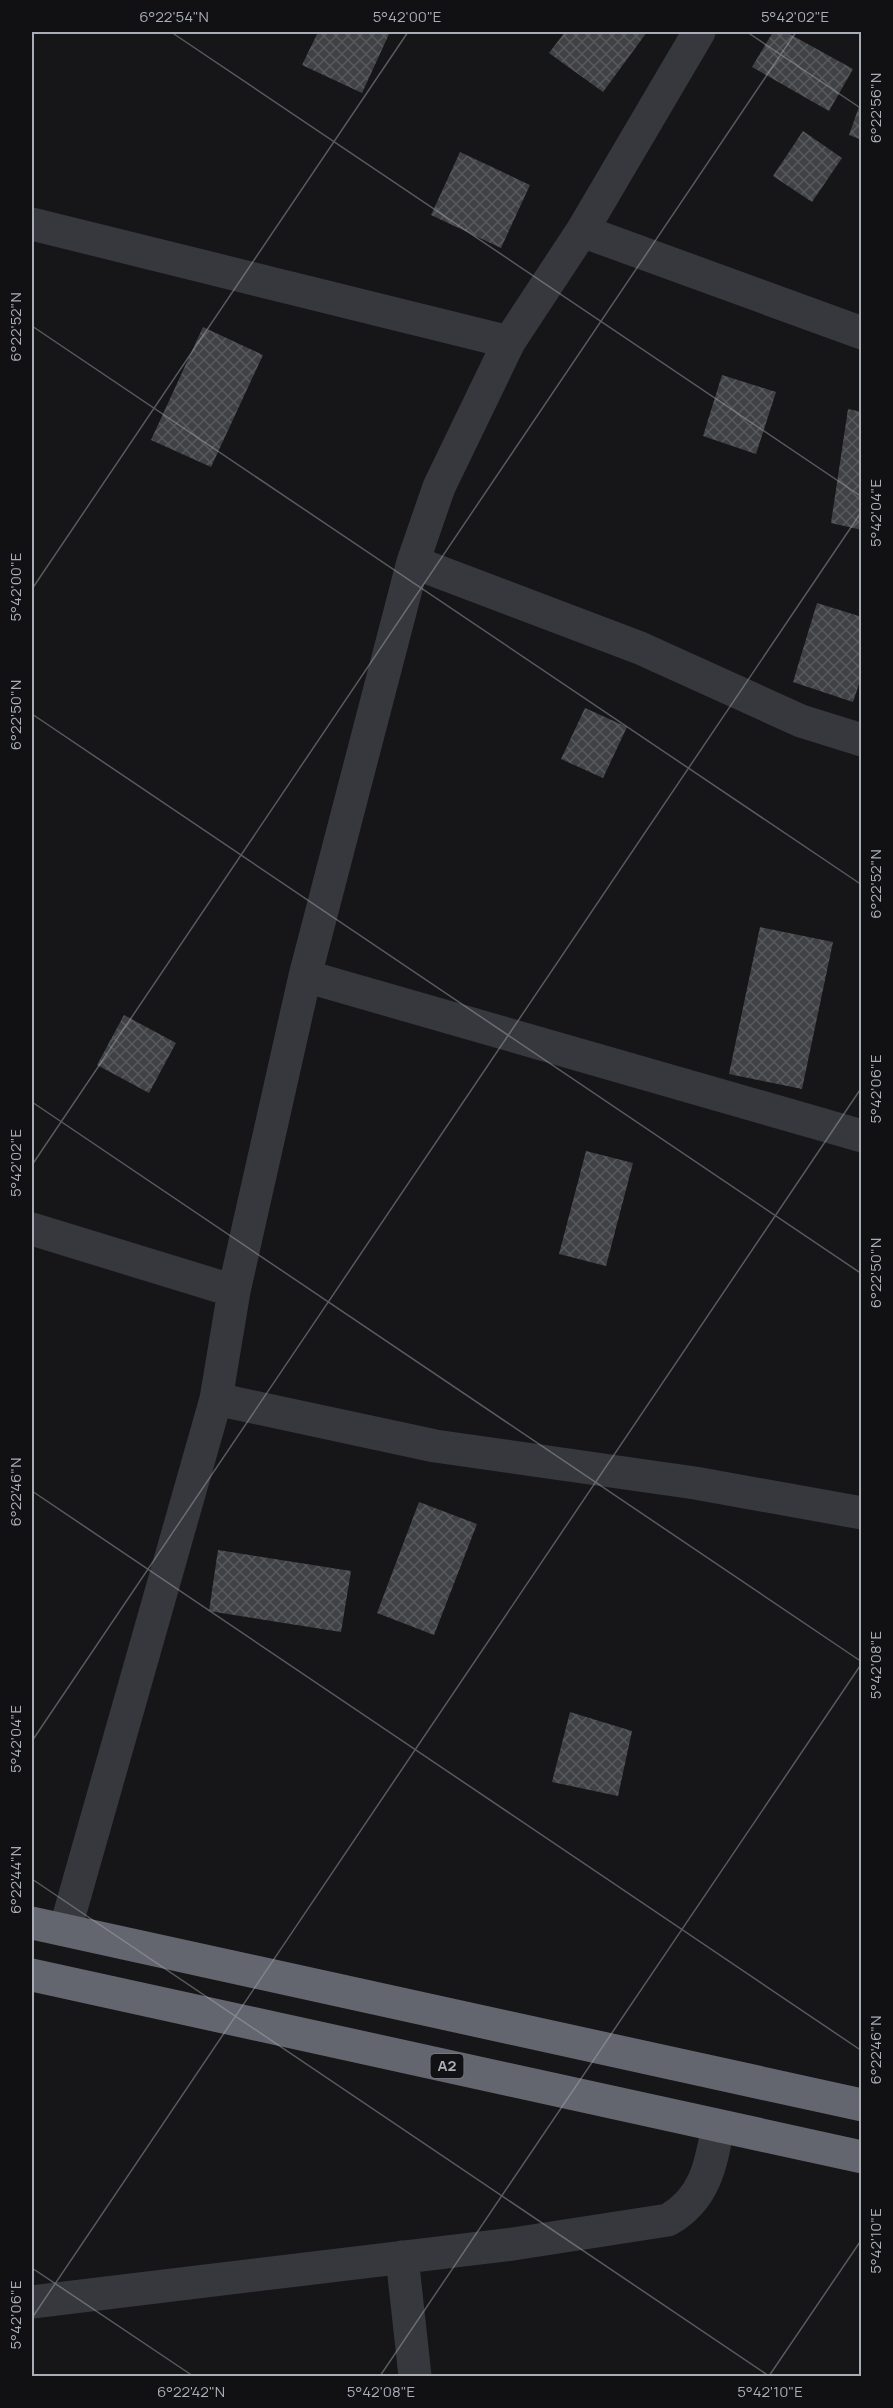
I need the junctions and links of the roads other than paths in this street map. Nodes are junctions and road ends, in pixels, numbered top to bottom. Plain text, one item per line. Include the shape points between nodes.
1 (699, 32) edge
2 (32, 224) edge
3 (582, 231) junction
4 (861, 333) edge
5 (509, 342) junction
6 (413, 562) junction
7 (861, 740) edge
8 (305, 976) junction
9 (861, 1136) edge
10 (32, 1229) edge
11 (234, 1291) junction
12 (216, 1399) junction
13 (861, 1513) edge
14 (32, 1923) edge
15 (65, 1930) junction
16 (32, 1975) edge
17 (861, 2105) edge
18 (718, 2126) junction
19 (861, 2157) edge
20 (402, 2257) junction
21 (32, 2302) edge
22 (416, 2376) edge

1 - 3 street
2 - 5 street
3 - 4 street
3 - 5 street
5 - 6 street via 439,487
6 - 7 street via 640,648 801,721
6 - 8 street
8 - 9 street
8 - 11 street
10 - 11 street
11 - 12 street
12 - 13 street via 435,1446 695,1483
12 - 15 street
14 - 15 highway
15 - 17 highway
16 - 18 highway, A2
18 - 19 highway, A2
18 - 20 street via 711,2167 698,2192 684,2211 668,2220
20 - 21 street
20 - 22 street

